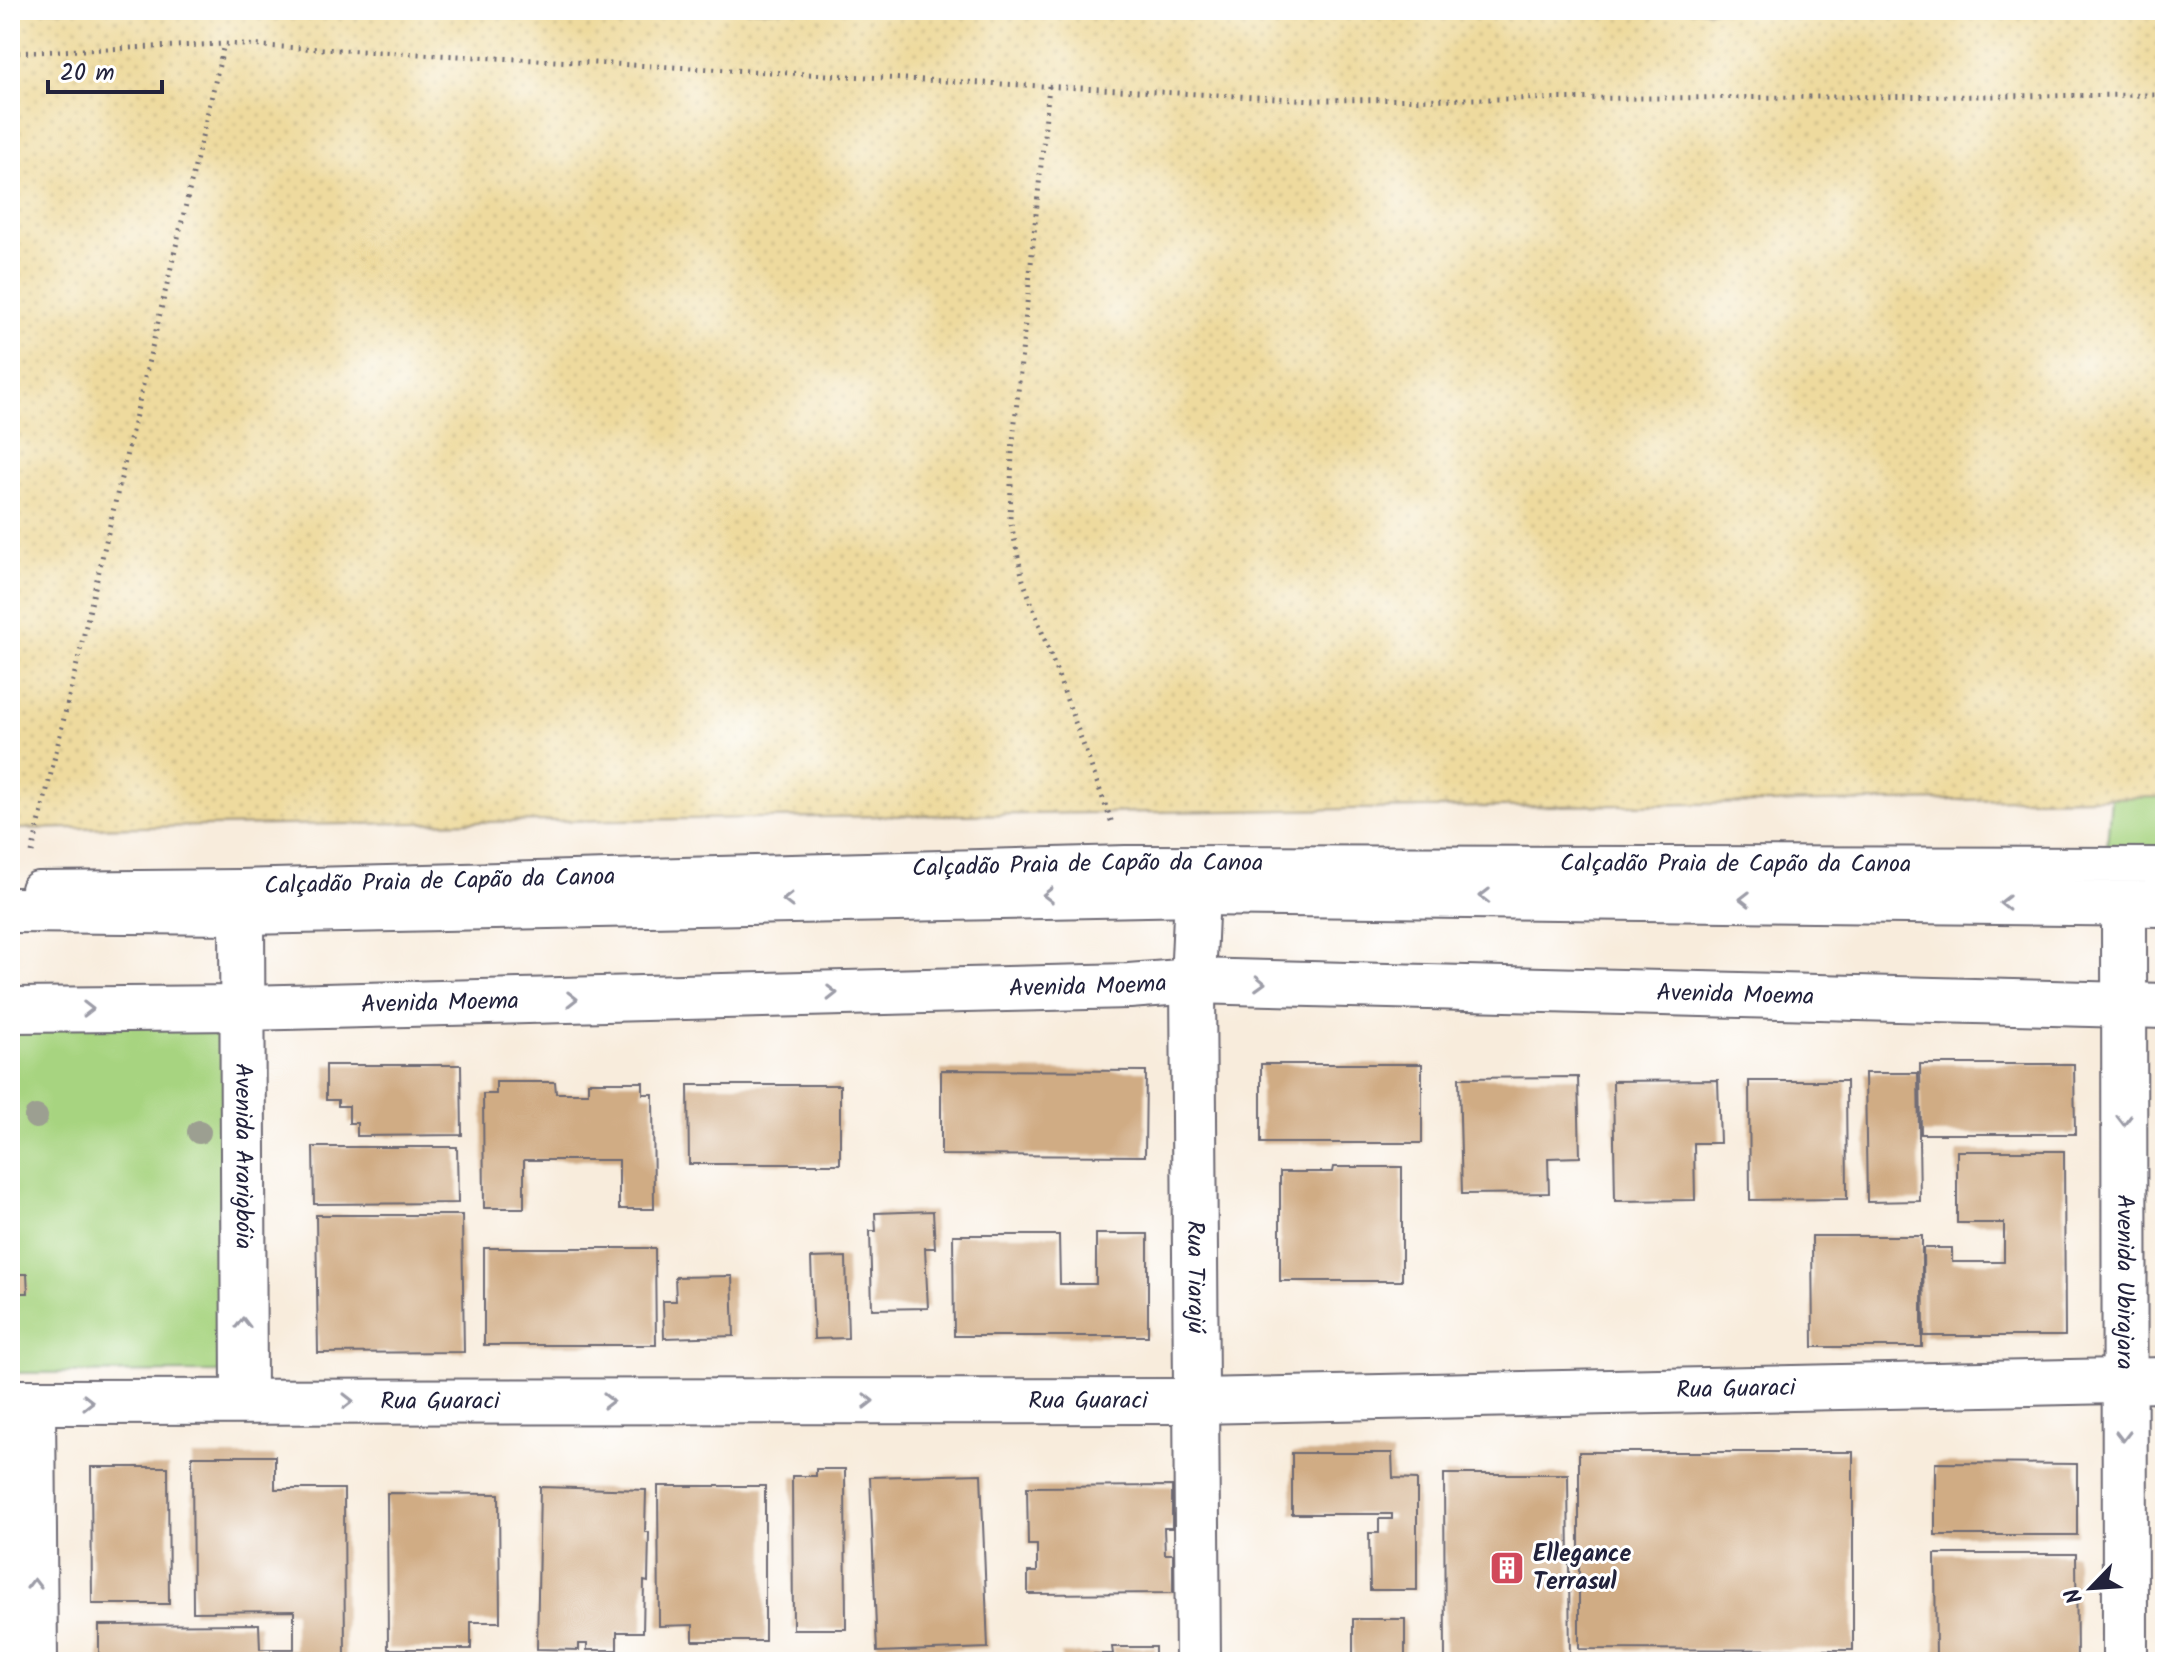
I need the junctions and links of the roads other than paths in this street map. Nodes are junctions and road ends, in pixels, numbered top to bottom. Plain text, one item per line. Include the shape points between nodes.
1 (2165, 865) edge
2 (1197, 893) junction
3 (14, 896) edge
4 (2145, 904) edge
5 (242, 912) junction
6 (1193, 981) junction
7 (2145, 1006) edge
8 (242, 1008) junction
9 (10, 1010) edge
10 (2144, 1380) edge
11 (244, 1401) junction
12 (1197, 1401) junction
13 (21, 1402) edge
14 (35, 1662) edge
15 (1198, 1662) edge
16 (2125, 1662) edge

1 - 3 street, Calçadão Praia de Capão da Canoa via 1126,863
4 -> 2 main road
2 -> 5 main road
2 - 6 main road, Rua Tiarajú
3 - 5 main road
4 - 7 main road, Avenida Ubirajara
5 - 8 main road, Avenida Ararigbóia
6 -> 7 main road, Avenida Moema
8 -> 6 main road, Avenida Moema
6 - 12 main road, Rua Tiarajú
7 -> 10 main road, Avenida Ubirajara
9 -> 8 main road, Avenida Moema
11 -> 8 main road, Avenida Ararigbóia
10 - 12 main road, Rua Guaraci
10 -> 16 main road, Avenida Ubirajara
11 -> 12 main road, Rua Guaraci
13 -> 11 main road, Rua Guaraci
12 - 15 main road, Rua Tiarajú
14 -> 13 main road

